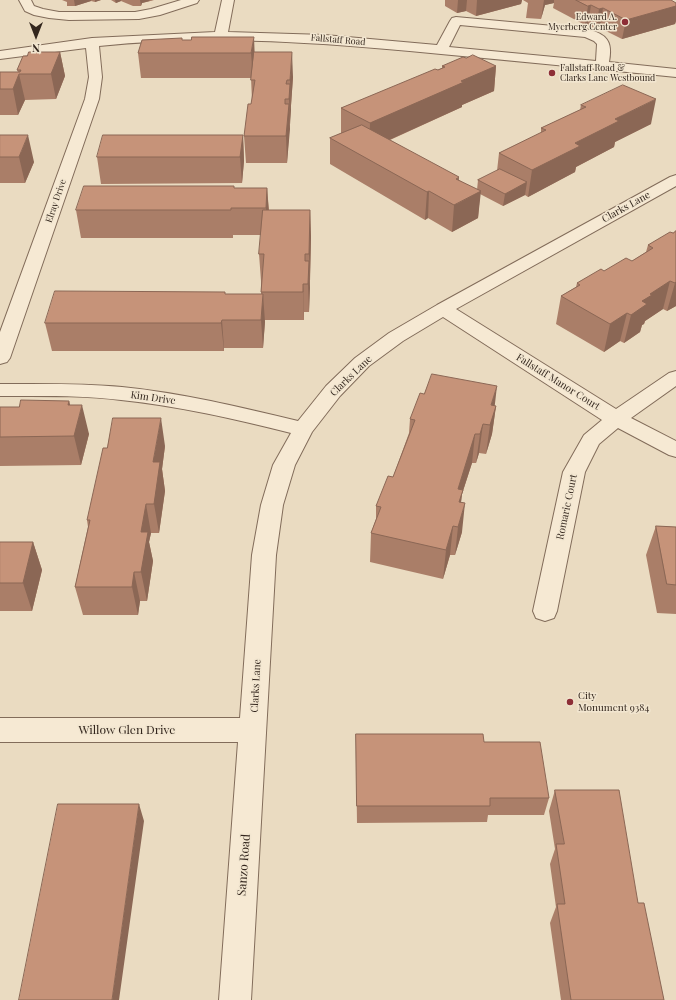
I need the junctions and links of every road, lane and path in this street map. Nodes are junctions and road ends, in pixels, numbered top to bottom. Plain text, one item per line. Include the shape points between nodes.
1 (25, 0) edge
2 (193, 0) edge
3 (228, 0) edge
4 (221, 36) junction
5 (92, 42) junction
6 (442, 50) junction
7 (0, 55) edge
8 (602, 66) junction
9 (676, 73) edge
10 (676, 180) edge
11 (443, 309) junction
12 (0, 358) edge
13 (676, 377) edge
14 (0, 390) edge
15 (616, 419) junction
16 (304, 429) junction
17 (676, 450) edge
18 (545, 612) dead end
19 (0, 730) edge
20 (253, 730) junction
21 (235, 1000) edge

1 - 2 street via 29,8 40,13 70,17 134,16
3 - 4 street
4 - 5 street, Fallstaff Road
4 - 6 street, Fallstaff Road via 313,38
5 - 7 street, Fallstaff Road
5 - 12 street, Elray Drive via 96,66 92,99
6 - 8 street, Fallstaff Road
6 - 8 street via 456,21 586,32 599,38 606,47
8 - 9 street, Fallstaff Road
10 - 11 street, Clarks Lane
11 - 15 street, Fallstaff Manor Court
11 - 16 street, Clarks Lane via 396,337 362,362 334,391
13 - 15 street, Romaric Court
14 - 16 street, Kim Drive via 66,390 135,395 214,408
15 - 17 street, Fallstaff Manor Court
15 - 18 street, Romaric Court via 591,440 574,472
16 - 20 street, Clarks Lane via 284,465 272,505 264,555
19 - 20 street, Willow Glen Drive
20 - 21 street, Sanzo Road

